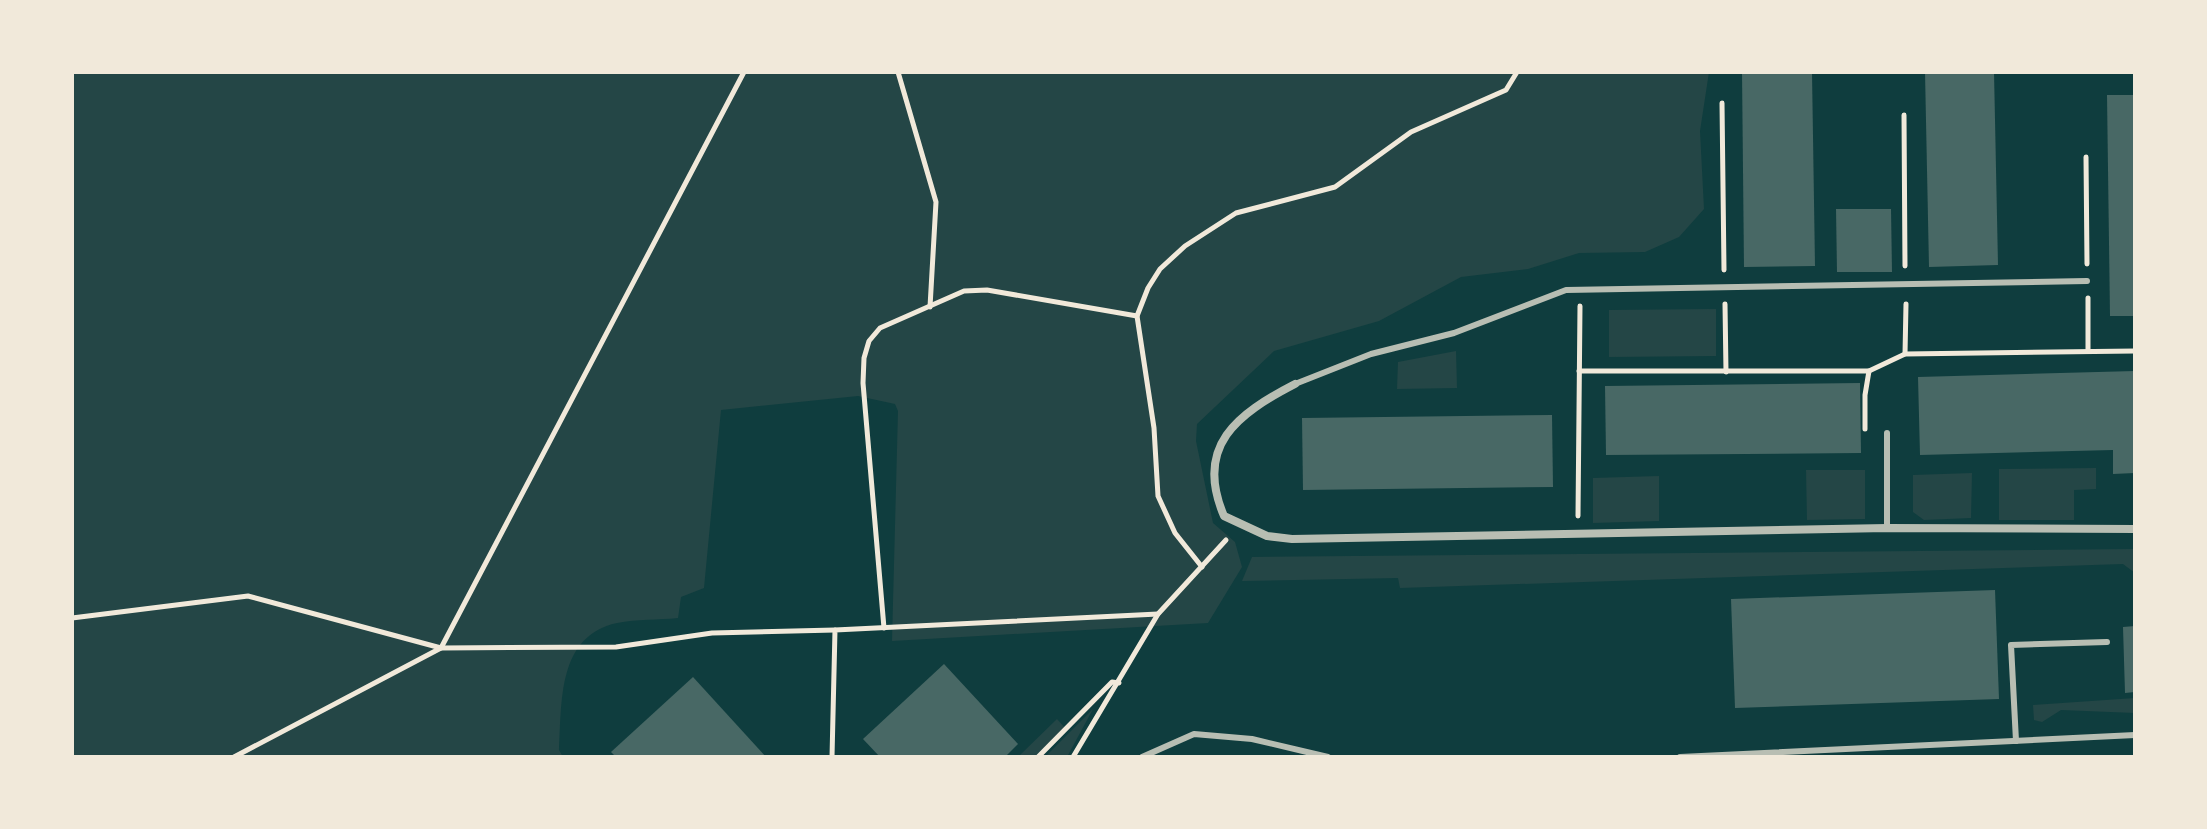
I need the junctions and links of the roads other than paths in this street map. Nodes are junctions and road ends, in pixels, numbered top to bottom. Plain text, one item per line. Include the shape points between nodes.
1 (2087, 281) road end
2 (1295, 384) joint
3 (1887, 433) dead end
4 (1887, 528) junction
5 (2135, 529) edge
6 (2107, 642) dead end
7 (2135, 735) edge
8 (2016, 741) junction
9 (1883, 748) junction
10 (1142, 757) edge
11 (1328, 757) edge
12 (1680, 757) edge
13 (1883, 757) edge

1 - 2 lane via 1566,290
2 - 4 street via 1248,411 1223,437 1213,468 1213,490 1224,516 1267,536
3 - 4 lane
4 - 5 street
6 - 8 lane via 2011,645
7 - 8 lane
8 - 9 lane
9 - 12 lane
9 - 13 lane
10 - 11 lane via 1194,734 1252,739

